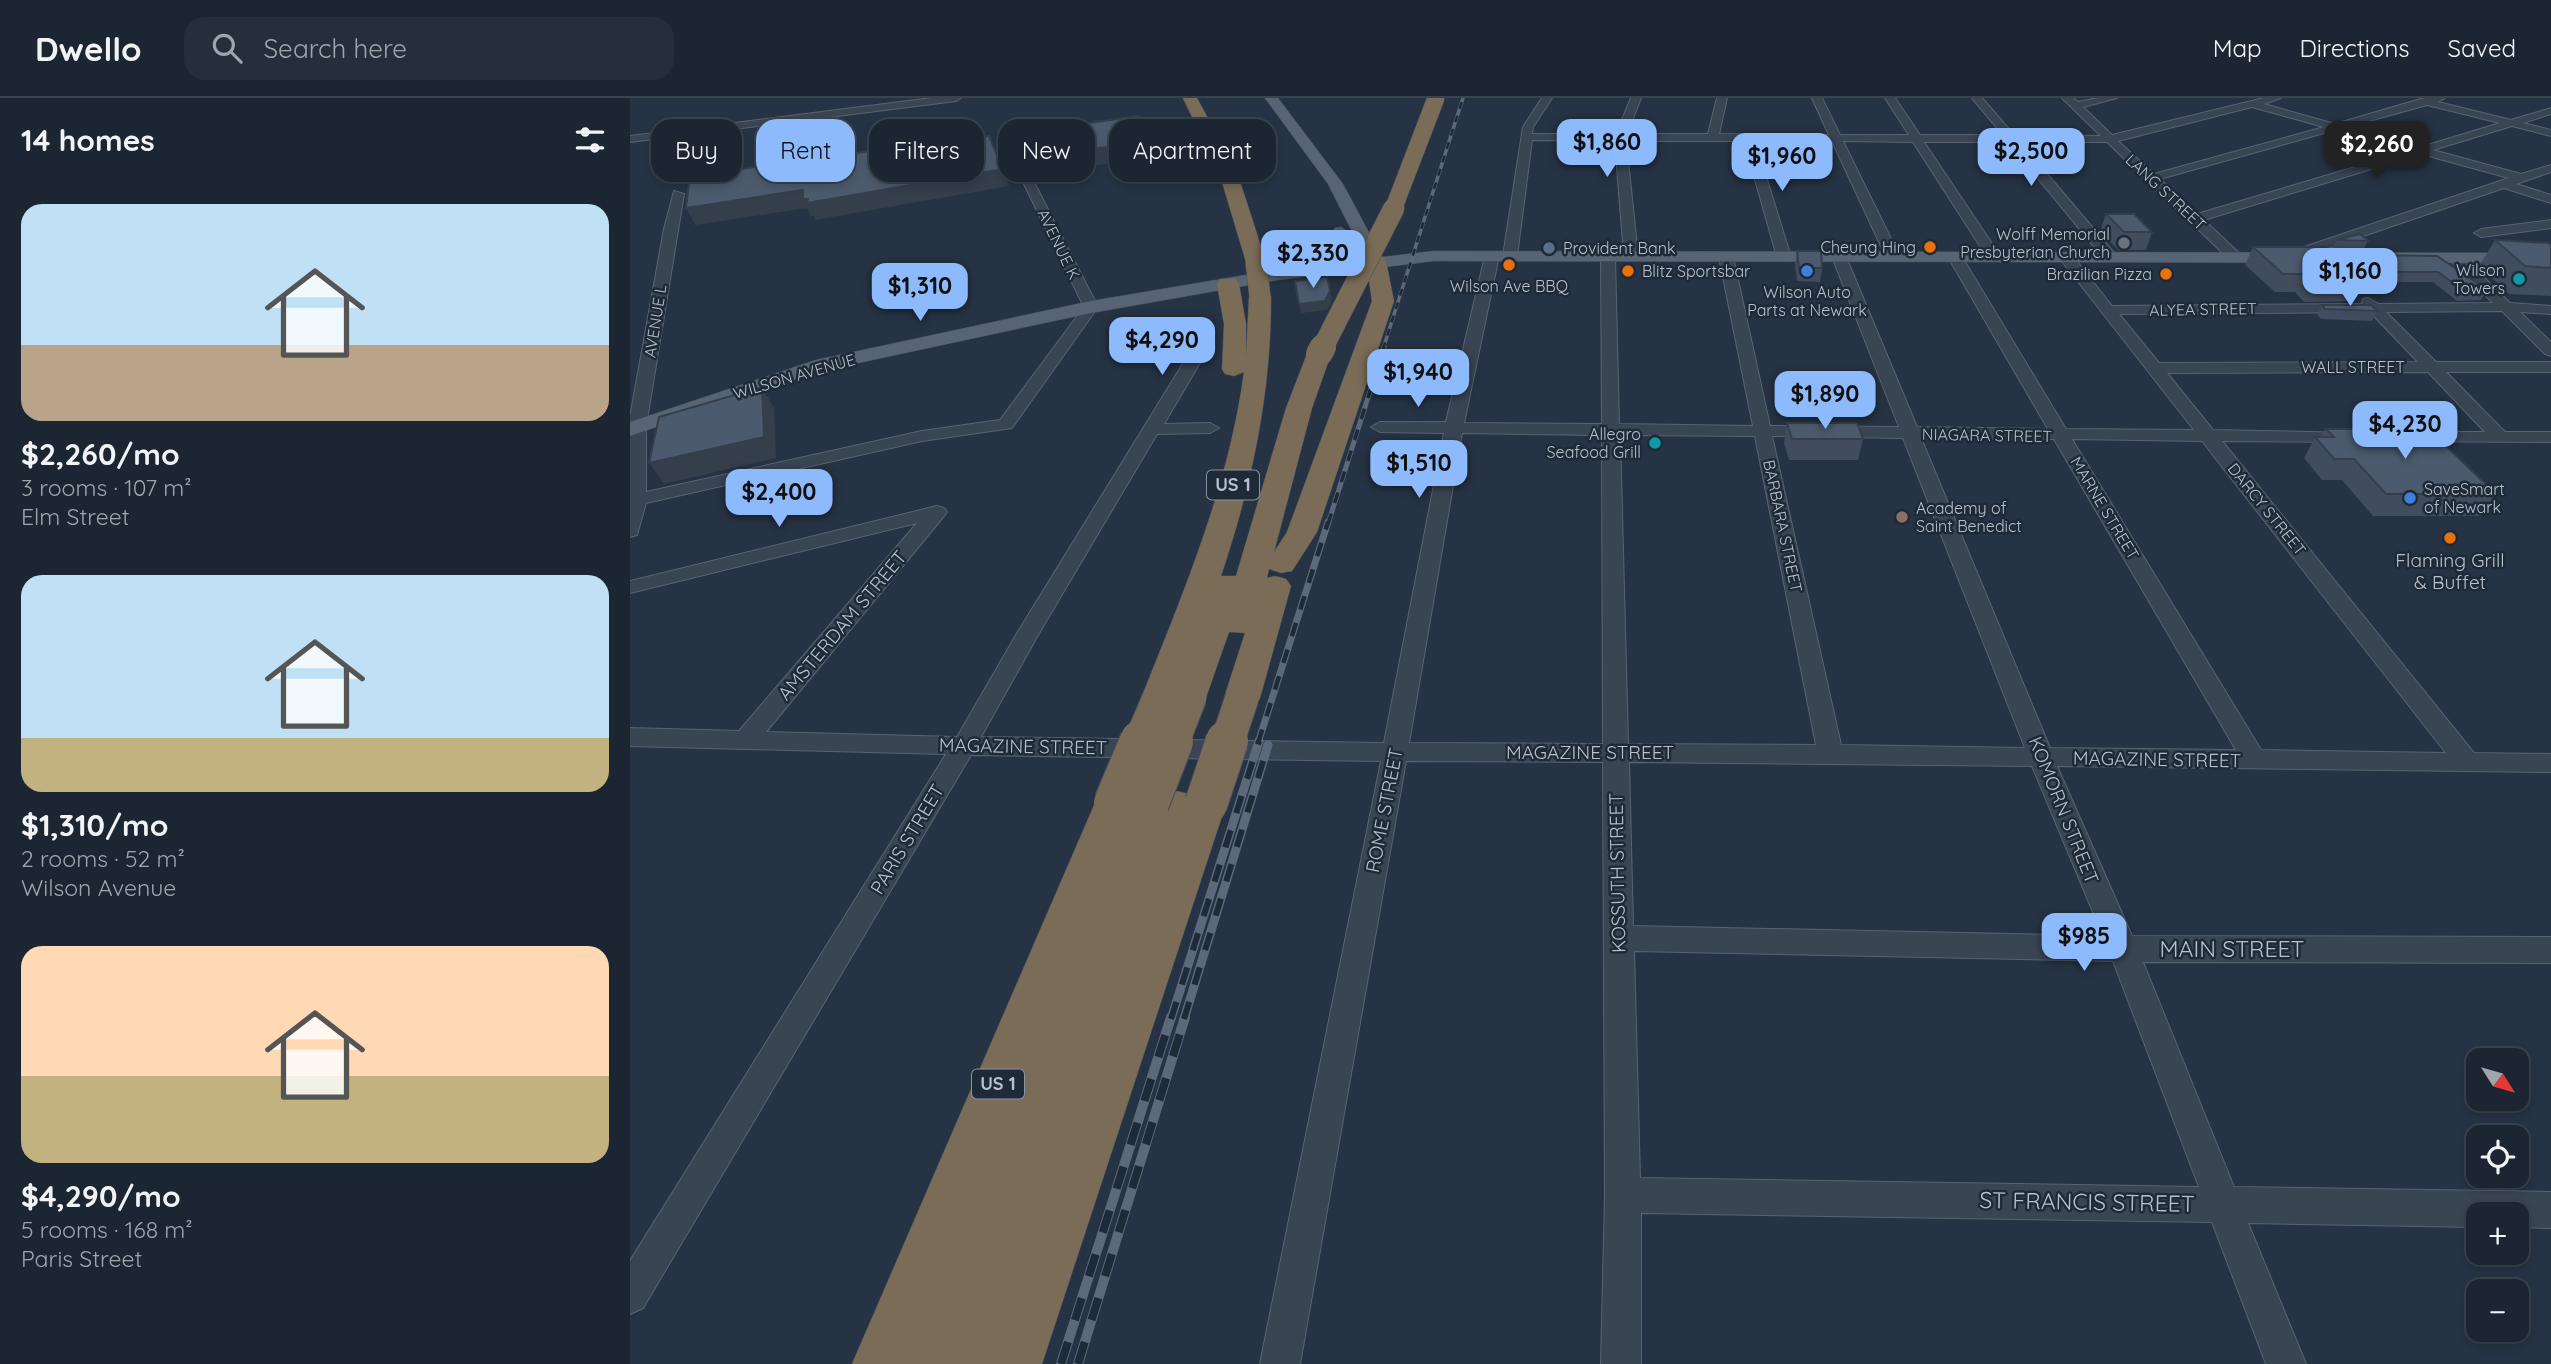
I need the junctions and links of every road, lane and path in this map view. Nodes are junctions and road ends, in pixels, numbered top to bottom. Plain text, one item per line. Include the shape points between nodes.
1 (956, 98) edge
2 (1191, 98) edge
3 (1205, 98) edge
4 (1271, 98) edge
5 (1436, 98) edge
6 (1449, 98) edge
7 (1548, 98) edge
8 (1636, 98) edge
9 (1722, 98) edge
10 (1817, 98) edge
11 (1889, 98) edge
12 (1976, 98) edge
13 (2112, 98) edge
14 (2230, 98) edge
15 (2276, 98) edge
16 (2413, 98) edge
17 (2440, 98) edge
18 (2071, 102) edge
19 (2428, 102) junction
20 (2252, 104) junction
21 (2551, 111) edge
22 (2513, 123) junction
23 (2335, 127) junction
24 (2551, 133) edge
25 (1527, 137) junction
26 (1620, 138) junction
27 (1713, 138) junction
28 (1749, 138) junction
29 (630, 139) edge
30 (1838, 139) junction
31 (1917, 139) junction
32 (2011, 139) junction
33 (2109, 139) junction
34 (2421, 150) junction
35 (2551, 168) edge
36 (2151, 178) junction
37 (2521, 178) junction
38 (1028, 182) edge
39 (1250, 184) dead end
40 (2504, 184) junction
41 (678, 194) dead end
42 (2551, 199) edge
43 (1345, 207) junction
44 (2194, 219) junction
45 (2551, 224) edge
46 (1340, 232) junction
47 (2481, 233) dead end
48 (1501, 256) junction
49 (1608, 257) junction
50 (1631, 257) junction
51 (1726, 257) junction
52 (1784, 257) junction
53 (1839, 257) junction
54 (1893, 257) junction
55 (1955, 257) junction
56 (1994, 257) junction
57 (2066, 257) junction
58 (2110, 257) junction
59 (2235, 257) junction
60 (2288, 257) junction
61 (2321, 258) junction
62 (2456, 258) junction
63 (2551, 258) edge
64 (1367, 263) junction
65 (2336, 272) edge
66 (1270, 273) junction
67 (1228, 284) junction
68 (2356, 291) edge
69 (1091, 307) junction
70 (2507, 307) junction
71 (2374, 308) junction
72 (2108, 310) junction
73 (2551, 310) edge
74 (1203, 344) dead end
75 (2551, 351) edge
76 (1329, 355) junction
77 (2432, 366) junction
78 (2551, 367) edge
79 (2155, 368) junction
80 (633, 428) edge
81 (1210, 428) dead end
82 (1380, 428) dead end
83 (1154, 429) junction
84 (1454, 430) junction
85 (1609, 431) junction
86 (1764, 432) junction
87 (1912, 433) junction
88 (2062, 436) junction
89 (2208, 436) junction
90 (2551, 436) edge
91 (2500, 437) junction
92 (634, 501) edge
93 (630, 531) edge
94 (1281, 564) junction
95 (630, 587) edge
96 (1195, 691) junction
97 (630, 737) edge
98 (747, 738) junction
99 (964, 746) junction
100 (1395, 752) junction
101 (1616, 752) junction
102 (1830, 754) junction
103 (2043, 758) junction
104 (2254, 760) junction
105 (2467, 762) junction
106 (2551, 763) edge
107 (1161, 804) junction
108 (1618, 938) junction
109 (2123, 949) junction
110 (2551, 950) edge
111 (1623, 1195) junction
112 (2221, 1205) junction
113 (2551, 1210) edge
114 (630, 1295) edge
115 (881, 1364) edge
116 (928, 1364) edge
117 (966, 1364) edge
118 (1013, 1364) edge
119 (1280, 1364) edge
120 (1621, 1364) edge
121 (2286, 1364) edge

1 - 29 street
2 - 66 highway
3 - 39 highway
4 - 43 main road via 1335,184
5 - 76 highway, bridge
6 - 76 highway, US 1 via 1411,202
7 - 25 street, ROME STREET via 1528,127
8 - 26 street
9 - 27 street
10 - 30 street
11 - 31 street
12 - 32 street
13 - 18 street
14 - 20 street
15 - 20 street
16 - 19 street
17 - 19 street
18 - 33 street, LANG STREET
19 - 22 street
19 - 23 street
20 - 23 street
20 - 33 street
21 - 22 street
22 - 24 street
22 - 34 street
23 - 34 street
23 - 36 street
25 - 26 street
25 - 48 street, ROME STREET
26 - 27 street
26 - 50 street
27 - 28 street
28 - 30 street
28 - 52 street
30 - 31 street
30 - 54 street
31 - 32 street
31 - 56 street
32 - 33 street
32 - 58 street
33 - 36 street, LANG STREET
34 - 37 street
34 - 44 street
35 - 37 street
36 - 44 street, LANG STREET
37 - 40 street
38 - 69 street, AVENUE K
40 - 42 street
40 - 60 street
41 - 80 street, AVENUE L
43 - 46 main road
43 - 64 main road
44 - 59 street, LANG STREET
45 - 47 street
46 - 64 main road via 1341,248
46 - 66 main road via 1315,257
48 - 49 main road, WILSON AVENUE
48 - 64 main road, WILSON AVENUE
48 - 84 street, ROME STREET
49 - 50 main road, WILSON AVENUE
49 - 85 street, KOSSUTH STREET
50 - 51 main road, WILSON AVENUE
51 - 52 main road, WILSON AVENUE
51 - 86 street, BARBARA STREET
52 - 53 main road, WILSON AVENUE
53 - 54 main road, WILSON AVENUE
53 - 87 street, KOMORN STREET
54 - 55 main road, WILSON AVENUE
55 - 56 main road, WILSON AVENUE
55 - 88 street, MARNE STREET
56 - 57 main road, WILSON AVENUE
57 - 58 main road, WILSON AVENUE
57 - 72 street, DARCY STREET
58 - 59 main road, WILSON AVENUE
59 - 60 main road, WILSON AVENUE
60 - 61 main road, WILSON AVENUE
61 - 62 main road, WILSON AVENUE
61 - 65 street
62 - 63 main road, WILSON AVENUE
62 - 70 street
64 - 66 main road, WILSON AVENUE
64 - 94 highway via 1381,279 1383,301 1303,532
66 - 67 main road, WILSON AVENUE
66 - 96 highway via 1278,362 1259,476
67 - 69 main road, WILSON AVENUE
67 - 96 highway via 1235,324 1232,392 1213,492 1182,606
68 - 71 street
69 - 80 main road, WILSON AVENUE via 816,366
69 - 92 street via 1006,424 922,436
70 - 71 street, ALYEA STREET
70 - 73 street, ALYEA STREET
70 - 75 street
71 - 72 street, ALYEA STREET
71 - 77 street
72 - 79 street, DARCY STREET
74 - 83 street, PARIS STREET
76 - 94 highway, US 1
76 - 96 highway via 1299,408 1249,590
77 - 78 street, WALL STREET
77 - 79 street, WALL STREET
77 - 91 street
79 - 89 street, DARCY STREET
80 - 92 street, AVENUE L
81 - 83 street
82 - 84 street, NIAGARA STREET
83 - 99 street, PARIS STREET
84 - 85 street, NIAGARA STREET
84 - 100 street, ROME STREET
85 - 86 street, NIAGARA STREET
85 - 101 street, KOSSUTH STREET
86 - 87 street, NIAGARA STREET
86 - 102 street, BARBARA STREET
87 - 88 street, NIAGARA STREET
87 - 103 street, KOMORN STREET
88 - 89 street, NIAGARA STREET
88 - 104 street, MARNE STREET
89 - 91 street, NIAGARA STREET
89 - 105 street, DARCY STREET
90 - 91 street, NIAGARA STREET
92 - 93 street, AVENUE L
94 - 96 highway, US 1
95 - 98 street, AMSTERDAM STREET via 937,512
96 - 107 highway
96 - 107 highway, US 1, bridge
97 - 98 street, MAGAZINE STREET
98 - 99 street, MAGAZINE STREET
99 - 100 street, MAGAZINE STREET
99 - 114 street, PARIS STREET
100 - 101 street, MAGAZINE STREET
100 - 119 street, ROME STREET
101 - 102 street, MAGAZINE STREET
101 - 108 street, KOSSUTH STREET
102 - 103 street, MAGAZINE STREET
103 - 104 street, MAGAZINE STREET
103 - 109 street, KOMORN STREET
104 - 105 street, MAGAZINE STREET
105 - 106 street, MAGAZINE STREET
107 - 115 highway, US 1
107 - 116 highway
107 - 117 highway
107 - 118 highway, US 1
108 - 109 street, MAIN STREET
108 - 111 street, KOSSUTH STREET
109 - 110 street, MAIN STREET
109 - 112 street, KOMORN STREET
111 - 112 street, ST FRANCIS STREET
111 - 120 street, KOSSUTH STREET
112 - 113 street, ST FRANCIS STREET
112 - 121 street, KOMORN STREET

